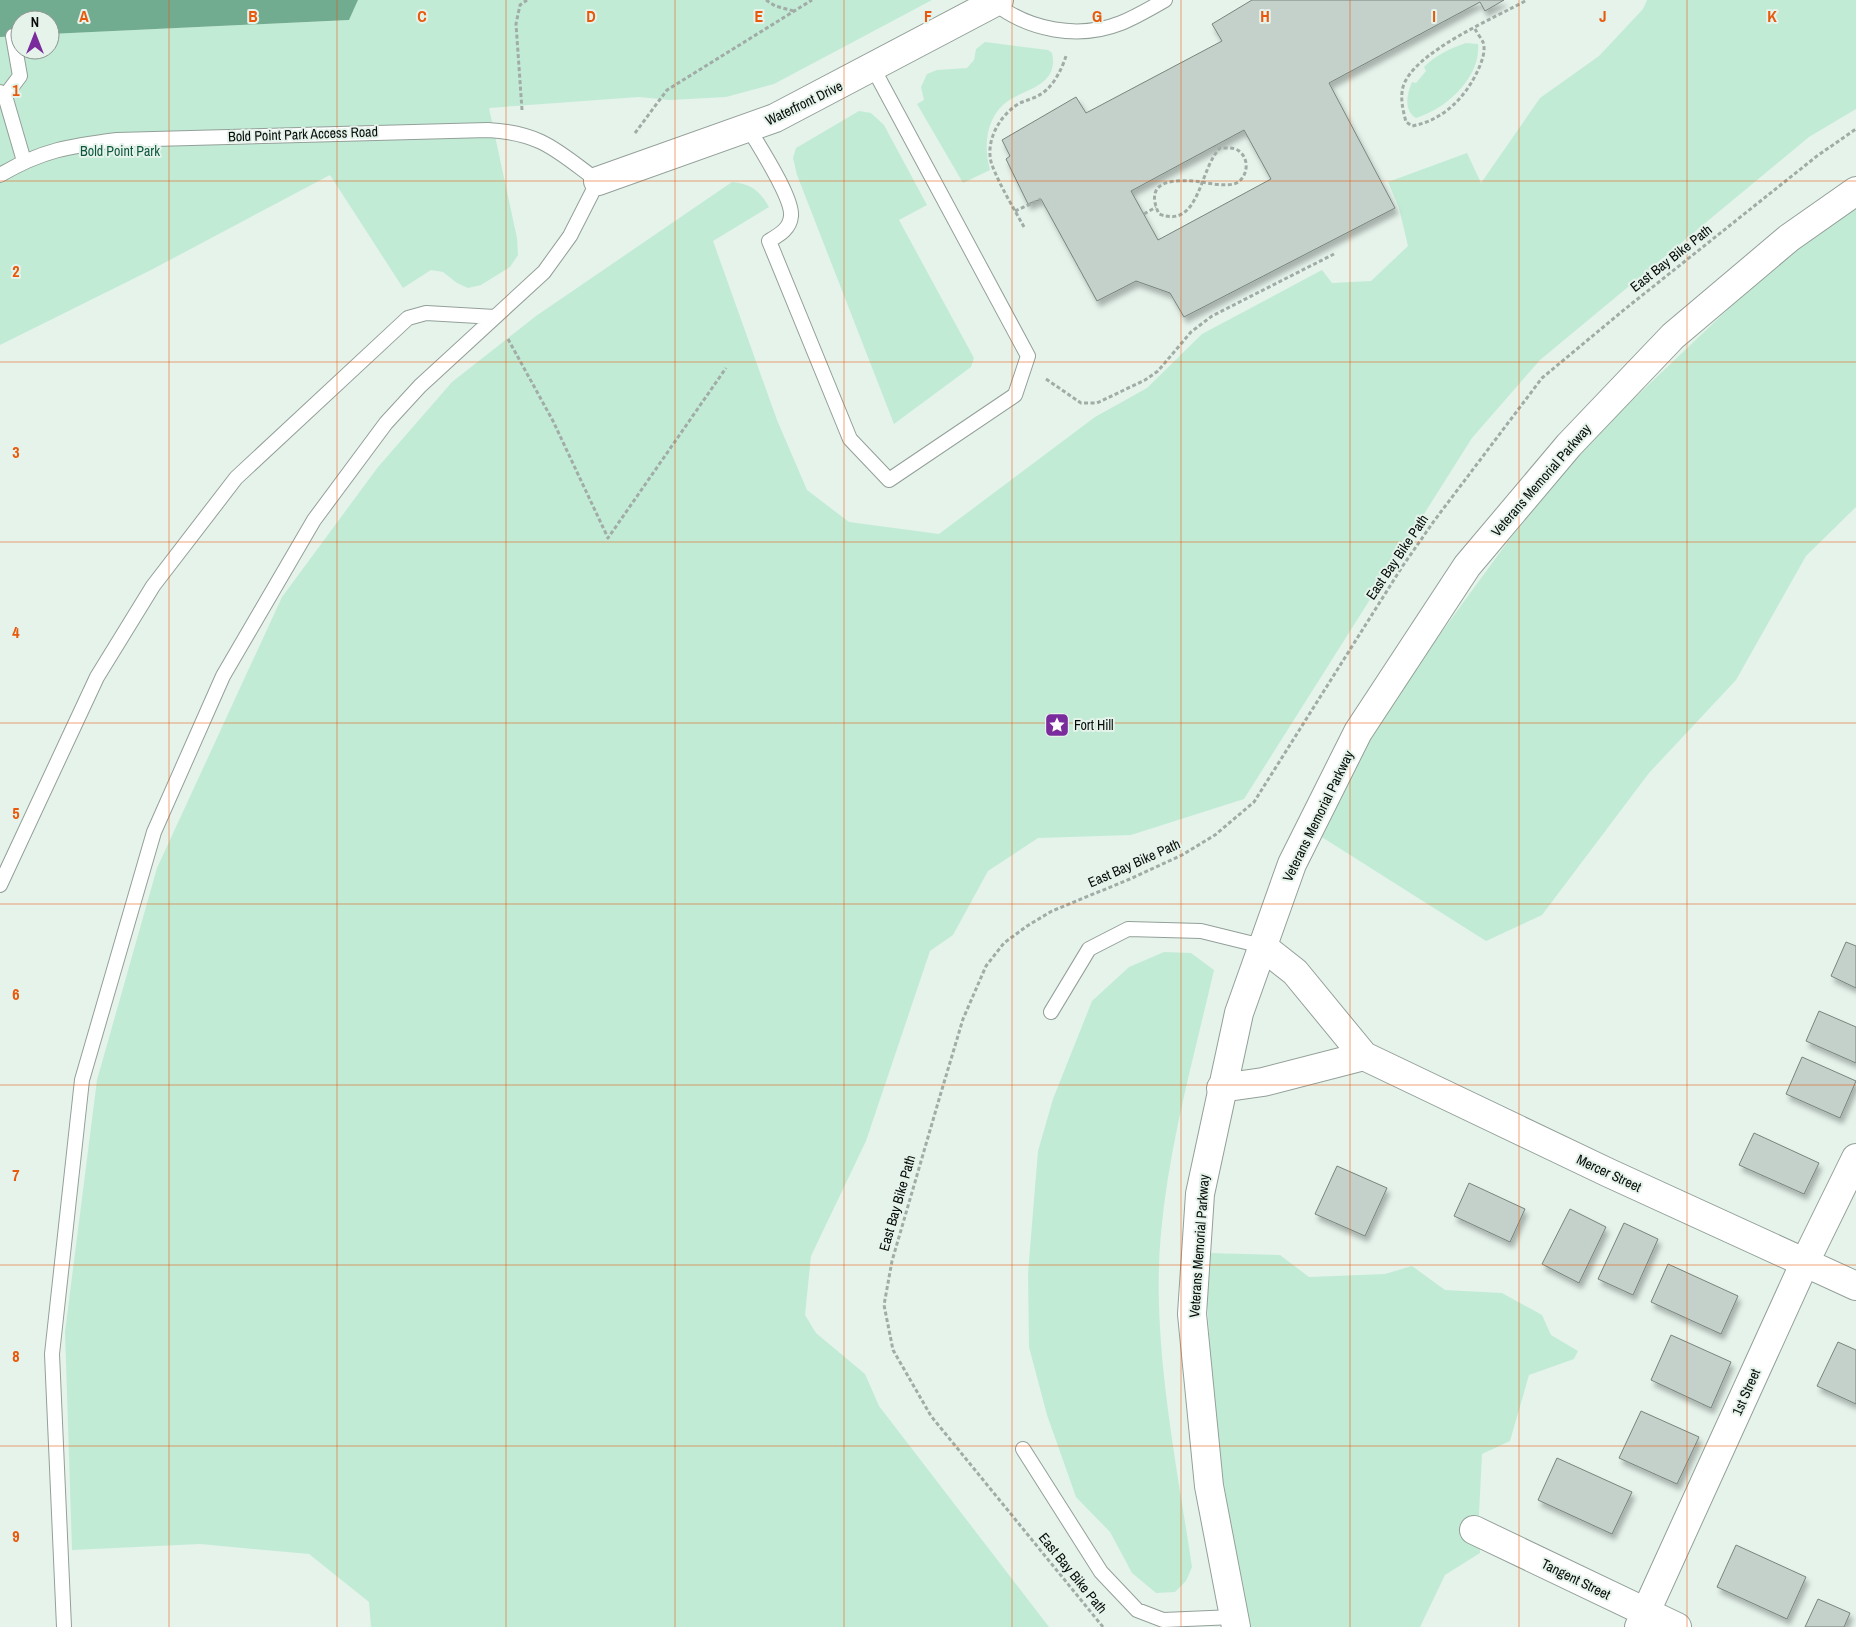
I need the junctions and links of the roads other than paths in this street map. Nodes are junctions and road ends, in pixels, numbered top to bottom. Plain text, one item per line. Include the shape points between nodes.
1 (1166, 0) edge
2 (997, 2) edge
3 (17, 60) edge
4 (873, 68) junction
5 (2, 94) edge
6 (749, 129) junction
7 (24, 161) junction
8 (0, 175) edge
9 (598, 181) junction
10 (1856, 191) edge
11 (495, 317) junction
12 (0, 885) edge
13 (1262, 946) junction
14 (1051, 1012) dead end
15 (1364, 1056) junction
16 (1221, 1088) junction
17 (1856, 1158) edge
18 (1805, 1262) junction
19 (1856, 1286) edge
20 (1023, 1449) dead end
21 (1474, 1530) dead end
22 (1642, 1620) edge
23 (1235, 1622) edge
24 (64, 1627) edge
25 (1677, 1627) edge

1 - 2 lane via 1122,23 1072,31 1038,27 1009,15
2 - 4 street, Waterfront Drive
3 - 5 lane via 20,76
4 - 6 street, Waterfront Drive
4 - 6 lane via 1028,356 1015,395 889,480 850,439 769,241 788,226 791,215 786,195
5 - 7 lane
6 - 9 street, Waterfront Drive
7 - 8 lane, Bold Point Park Access Road
7 - 9 lane, Bold Point Park Access Road via 63,147 117,140 488,130 539,139
9 - 11 lane via 558,254 544,272
10 - 13 street, Veterans Memorial Parkway via 1789,238 1673,336 1569,445 1467,566 1358,732 1292,864
11 - 12 lane via 426,313 408,318 236,478 153,586 96,677
11 - 24 lane via 420,386 386,423 314,520 223,676 154,832 81,1089 52,1354
13 - 14 lane via 1201,931 1128,929 1089,949
13 - 15 street, Mercer Street via 1295,972
13 - 16 street, Veterans Memorial Parkway via 1239,1013
15 - 16 street via 1263,1082
15 - 18 street, Mercer Street via 1600,1169
16 - 23 street, Veterans Memorial Parkway via 1200,1194 1192,1314 1209,1486
17 - 18 street, 1st Street
18 - 19 street, Mercer Street
18 - 22 street, 1st Street
20 - 23 lane via 1101,1572 1138,1610 1163,1620
21 - 22 street, Tangent Street
22 - 25 street, Tangent Street

